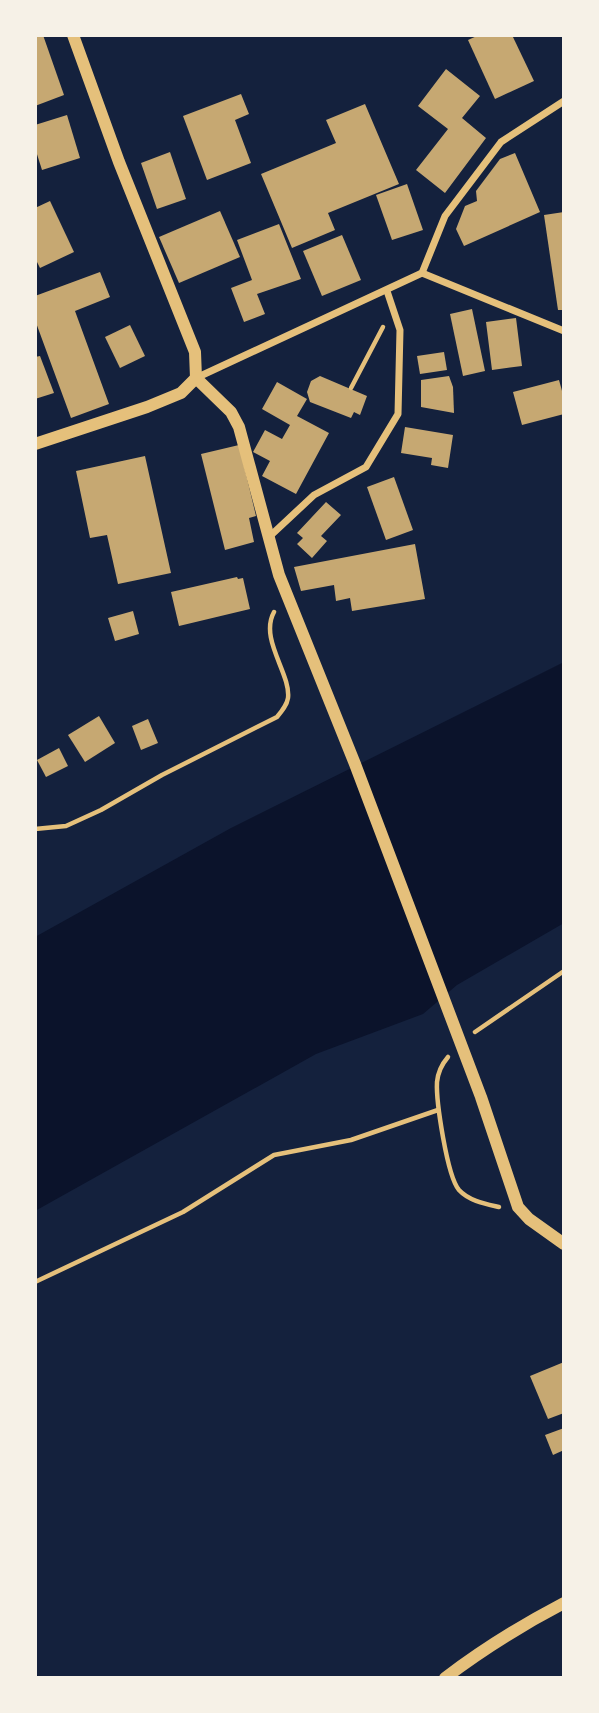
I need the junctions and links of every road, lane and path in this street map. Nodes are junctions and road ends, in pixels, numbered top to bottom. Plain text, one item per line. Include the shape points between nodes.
1 (73, 35) edge
2 (564, 100) edge
3 (422, 273) junction
4 (387, 291) junction
5 (394, 313) junction
6 (564, 331) edge
7 (196, 377) junction
8 (351, 388) dead end
9 (35, 444) edge
10 (268, 538) junction
11 (289, 602) junction
12 (35, 830) edge
13 (564, 971) edge
14 (467, 1038) dead end
15 (451, 1055) dead end
16 (438, 1110) junction
17 (518, 1207) junction
18 (564, 1244) edge
19 (35, 1282) edge
20 (564, 1604) edge
21 (445, 1678) edge

1 - 7 street via 195,352
2 - 3 street via 501,142 445,216
3 - 4 street
3 - 6 street
4 - 5 street
4 - 7 street
5 - 8 path
5 - 10 street via 400,330 398,414 366,467 314,495
7 - 9 street via 181,393
7 - 10 street via 231,412 239,427
10 - 11 street
11 - 12 path via 271,618 270,635 289,695 277,717 102,810 66,826
11 - 17 street via 355,764
13 - 14 path
15 - 16 path via 439,1071
16 - 17 path via 458,1188 482,1203
16 - 19 path via 351,1140 274,1155 183,1212
17 - 18 street
20 - 21 street via 520,1626

